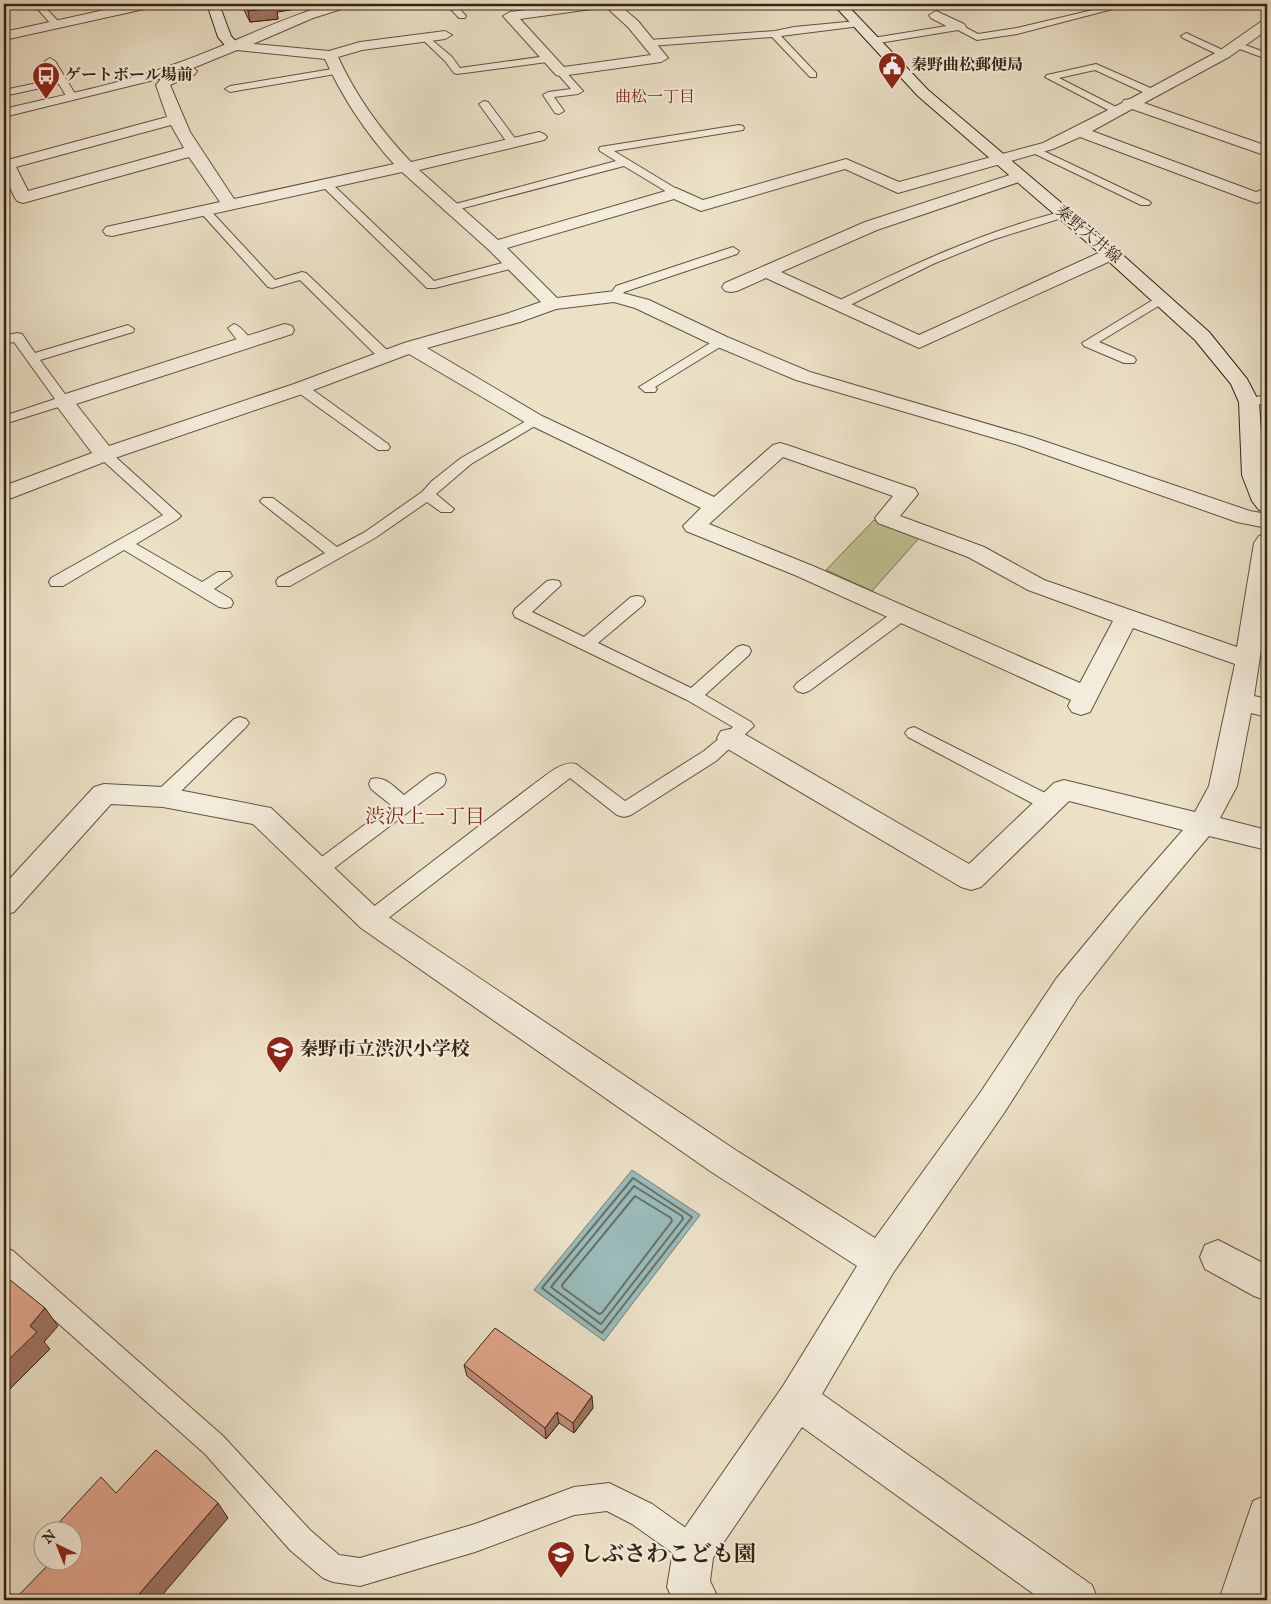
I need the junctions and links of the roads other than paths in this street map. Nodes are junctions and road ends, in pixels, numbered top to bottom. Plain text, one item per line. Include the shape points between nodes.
1 (149, 4) edge
2 (213, 4) edge
3 (450, 4) edge
4 (602, 4) edge
5 (611, 4) edge
6 (839, 4) edge
7 (1128, 4) edge
8 (335, 5) edge
9 (36, 8) edge
10 (936, 15) dead end
11 (462, 16) dead end
12 (55, 23) junction
13 (857, 24) junction
14 (1267, 24) edge
15 (959, 27) junction
16 (775, 34) junction
17 (445, 35) dead end
18 (4, 36) edge
19 (1186, 36) dead end
20 (977, 37) junction
21 (426, 38) junction
22 (873, 41) junction
23 (650, 44) junction
24 (1237, 45) junction
25 (233, 46) junction
26 (996, 46) dead end
27 (1224, 54) junction
28 (330, 55) junction
29 (1267, 56) edge
30 (210, 57) junction
31 (548, 59) junction
32 (50, 61) dead end
33 (338, 71) junction
34 (561, 72) junction
35 (813, 75) dead end
36 (62, 81) junction
37 (230, 89) dead end
38 (1151, 92) junction
39 (4, 93) edge
40 (72, 97) junction
41 (484, 104) dead end
42 (1123, 107) junction
43 (559, 111) dead end
44 (4, 113) edge
45 (177, 119) junction
46 (739, 128) dead end
47 (1079, 132) junction
48 (539, 137) dead end
49 (513, 143) junction
50 (192, 150) junction
51 (1035, 150) junction
52 (1267, 151) edge
53 (997, 159) junction
54 (625, 162) junction
55 (406, 167) junction
56 (1019, 177) junction
57 (1214, 182) junction
58 (325, 183) junction
59 (1198, 190) dead end
60 (676, 193) junction
61 (1267, 193) edge
62 (1145, 203) dead end
63 (230, 205) junction
64 (452, 208) junction
65 (204, 210) junction
66 (1064, 214) junction
67 (112, 231) dead end
68 (495, 246) junction
69 (732, 251) dead end
70 (1112, 254) junction
71 (514, 264) junction
72 (766, 272) junction
73 (731, 287) dead end
74 (615, 296) junction
75 (1161, 299) junction
76 (552, 304) junction
77 (840, 305) junction
78 (128, 329) dead end
79 (285, 330) dead end
80 (4, 340) edge
81 (720, 341) junction
82 (411, 347) junction
83 (385, 356) junction
84 (31, 358) junction
85 (1129, 360) dead end
86 (301, 388) junction
87 (650, 389) dead end
88 (1267, 400) edge
89 (62, 401) junction
90 (1249, 402) junction
91 (4, 420) edge
92 (535, 420) junction
93 (383, 447) dead end
94 (105, 455) junction
95 (4, 494) edge
96 (427, 495) junction
97 (268, 501) dead end
98 (1267, 505) edge
99 (715, 506) junction
100 (446, 509) dead end
101 (1267, 521) edge
102 (1267, 541) edge
103 (123, 543) junction
104 (336, 554) junction
105 (224, 576) dead end
106 (57, 582) dead end
107 (284, 582) dead end
108 (553, 584) dead end
109 (201, 590) junction
110 (637, 601) dead end
111 (225, 603) dead end
112 (902, 614) junction
113 (1126, 618) junction
114 (586, 644) junction
115 (744, 651) dead end
116 (1248, 660) junction
117 (803, 686) dead end
118 (693, 696) junction
119 (1254, 705) edge
120 (240, 723) dead end
121 (914, 733) dead end
122 (730, 738) junction
123 (437, 780) dead end
124 (378, 784) dead end
125 (163, 797) junction
126 (1050, 804) junction
127 (404, 805) junction
128 (1202, 826) junction
129 (1267, 840) edge
130 (318, 870) junction
131 (4, 904) edge
132 (371, 920) junction
133 (1218, 1257) dead end
134 (4, 1259) edge
135 (880, 1262) junction
136 (1267, 1284) edge
137 (797, 1400) junction
138 (1267, 1515) edge
139 (694, 1551) junction
140 (698, 1600) edge
141 (1078, 1600) edge
142 (1240, 1600) edge

1 - 12 street
2 - 25 street via 225,37
3 - 11 lane
4 - 31 street via 510,16
5 - 23 street
6 - 13 street, 秦野大井線
7 - 20 lane via 1017,31
8 - 25 street
9 - 12 lane
10 - 15 street
12 - 18 street
13 - 16 lane
13 - 22 street, 秦野大井線
14 - 24 street
15 - 20 lane
15 - 22 lane
16 - 23 lane
16 - 35 lane
17 - 21 street
19 - 27 lane
20 - 26 lane
21 - 28 street via 360,46
21 - 31 lane via 449,58 457,71
22 - 53 street, 秦野大井線 via 922,93
23 - 34 street via 661,58
24 - 27 street
24 - 29 lane
25 - 28 street
25 - 30 street
27 - 38 street
28 - 33 street
30 - 40 street
30 - 45 street via 218,61 172,78 163,85
31 - 34 street
32 - 36 lane
33 - 37 lane
33 - 55 street via 343,84 382,141
34 - 43 lane via 581,93 548,95
36 - 39 lane
36 - 40 lane
38 - 42 street
38 - 42 lane via 1098,63 1046,79
40 - 44 street
41 - 49 lane
42 - 47 street
42 - 52 street
45 - 50 street
45 - 50 street via 7,165 23,198
46 - 54 lane via 604,149
47 - 51 street
47 - 57 street
48 - 49 street
49 - 55 street
50 - 63 street
51 - 53 street
51 - 62 lane
53 - 56 street, 秦野大井線
53 - 60 street via 898,188 846,164 701,206
54 - 60 lane
54 - 64 lane
55 - 58 street
55 - 64 street
56 - 66 street, 秦野大井線
56 - 72 street via 871,226
57 - 59 street
57 - 61 street via 1257,198
58 - 63 street
58 - 71 lane via 431,285
60 - 68 street
63 - 65 street
64 - 68 street
65 - 67 street
65 - 83 lane via 272,284 302,276
66 - 70 street, 秦野大井線
66 - 77 lane via 929,261
68 - 71 street
69 - 74 lane via 620,289
70 - 75 street, 秦野大井線
70 - 77 street via 919,342
71 - 76 street
72 - 73 street
72 - 77 street
74 - 76 street
74 - 81 street via 642,304
75 - 85 lane via 1089,343
75 - 90 street, 秦野大井線 via 1202,336 1240,383
76 - 82 street
78 - 84 lane
79 - 89 street via 239,335
80 - 84 lane via 17,336
81 - 87 lane via 646,386
81 - 101 street via 803,376 1025,440 1245,517
82 - 83 street
82 - 92 street
83 - 86 street
84 - 89 lane
86 - 93 lane
86 - 94 street
88 - 90 lane
89 - 91 lane
89 - 94 street
90 - 98 street, 秦野大井線 via 1253,475
92 - 96 lane via 466,461
92 - 99 street
94 - 95 street
94 - 103 lane via 172,516
96 - 100 lane
96 - 104 lane via 370,535
97 - 104 lane
99 - 112 street via 694,526
99 - 113 street via 780,448 907,494 886,518 976,552 1036,585
102 - 116 street
103 - 106 lane
103 - 109 lane
104 - 107 lane
105 - 109 lane
108 - 114 lane via 521,613
109 - 111 lane
110 - 114 lane
112 - 113 street via 1083,701
112 - 117 lane
113 - 116 street
114 - 118 lane
115 - 118 lane
116 - 119 street
118 - 122 lane via 745,726
119 - 128 street via 1223,786
120 - 125 lane
121 - 126 lane
122 - 126 street via 971,879
122 - 132 lane via 710,756 624,810 570,769
123 - 127 lane
124 - 127 lane
125 - 130 street via 261,816
125 - 131 street via 104,794
126 - 128 street via 1064,790
127 - 130 lane
128 - 129 street
128 - 135 street via 1068,988
130 - 132 street
132 - 135 street via 722,1160
133 - 136 street
134 - 139 lane via 214,1445 300,1540 333,1568 360,1572 475,1538 574,1501 609,1497 642,1514
135 - 137 street
137 - 139 street
137 - 141 street
138 - 142 street
139 - 140 street via 688,1587

